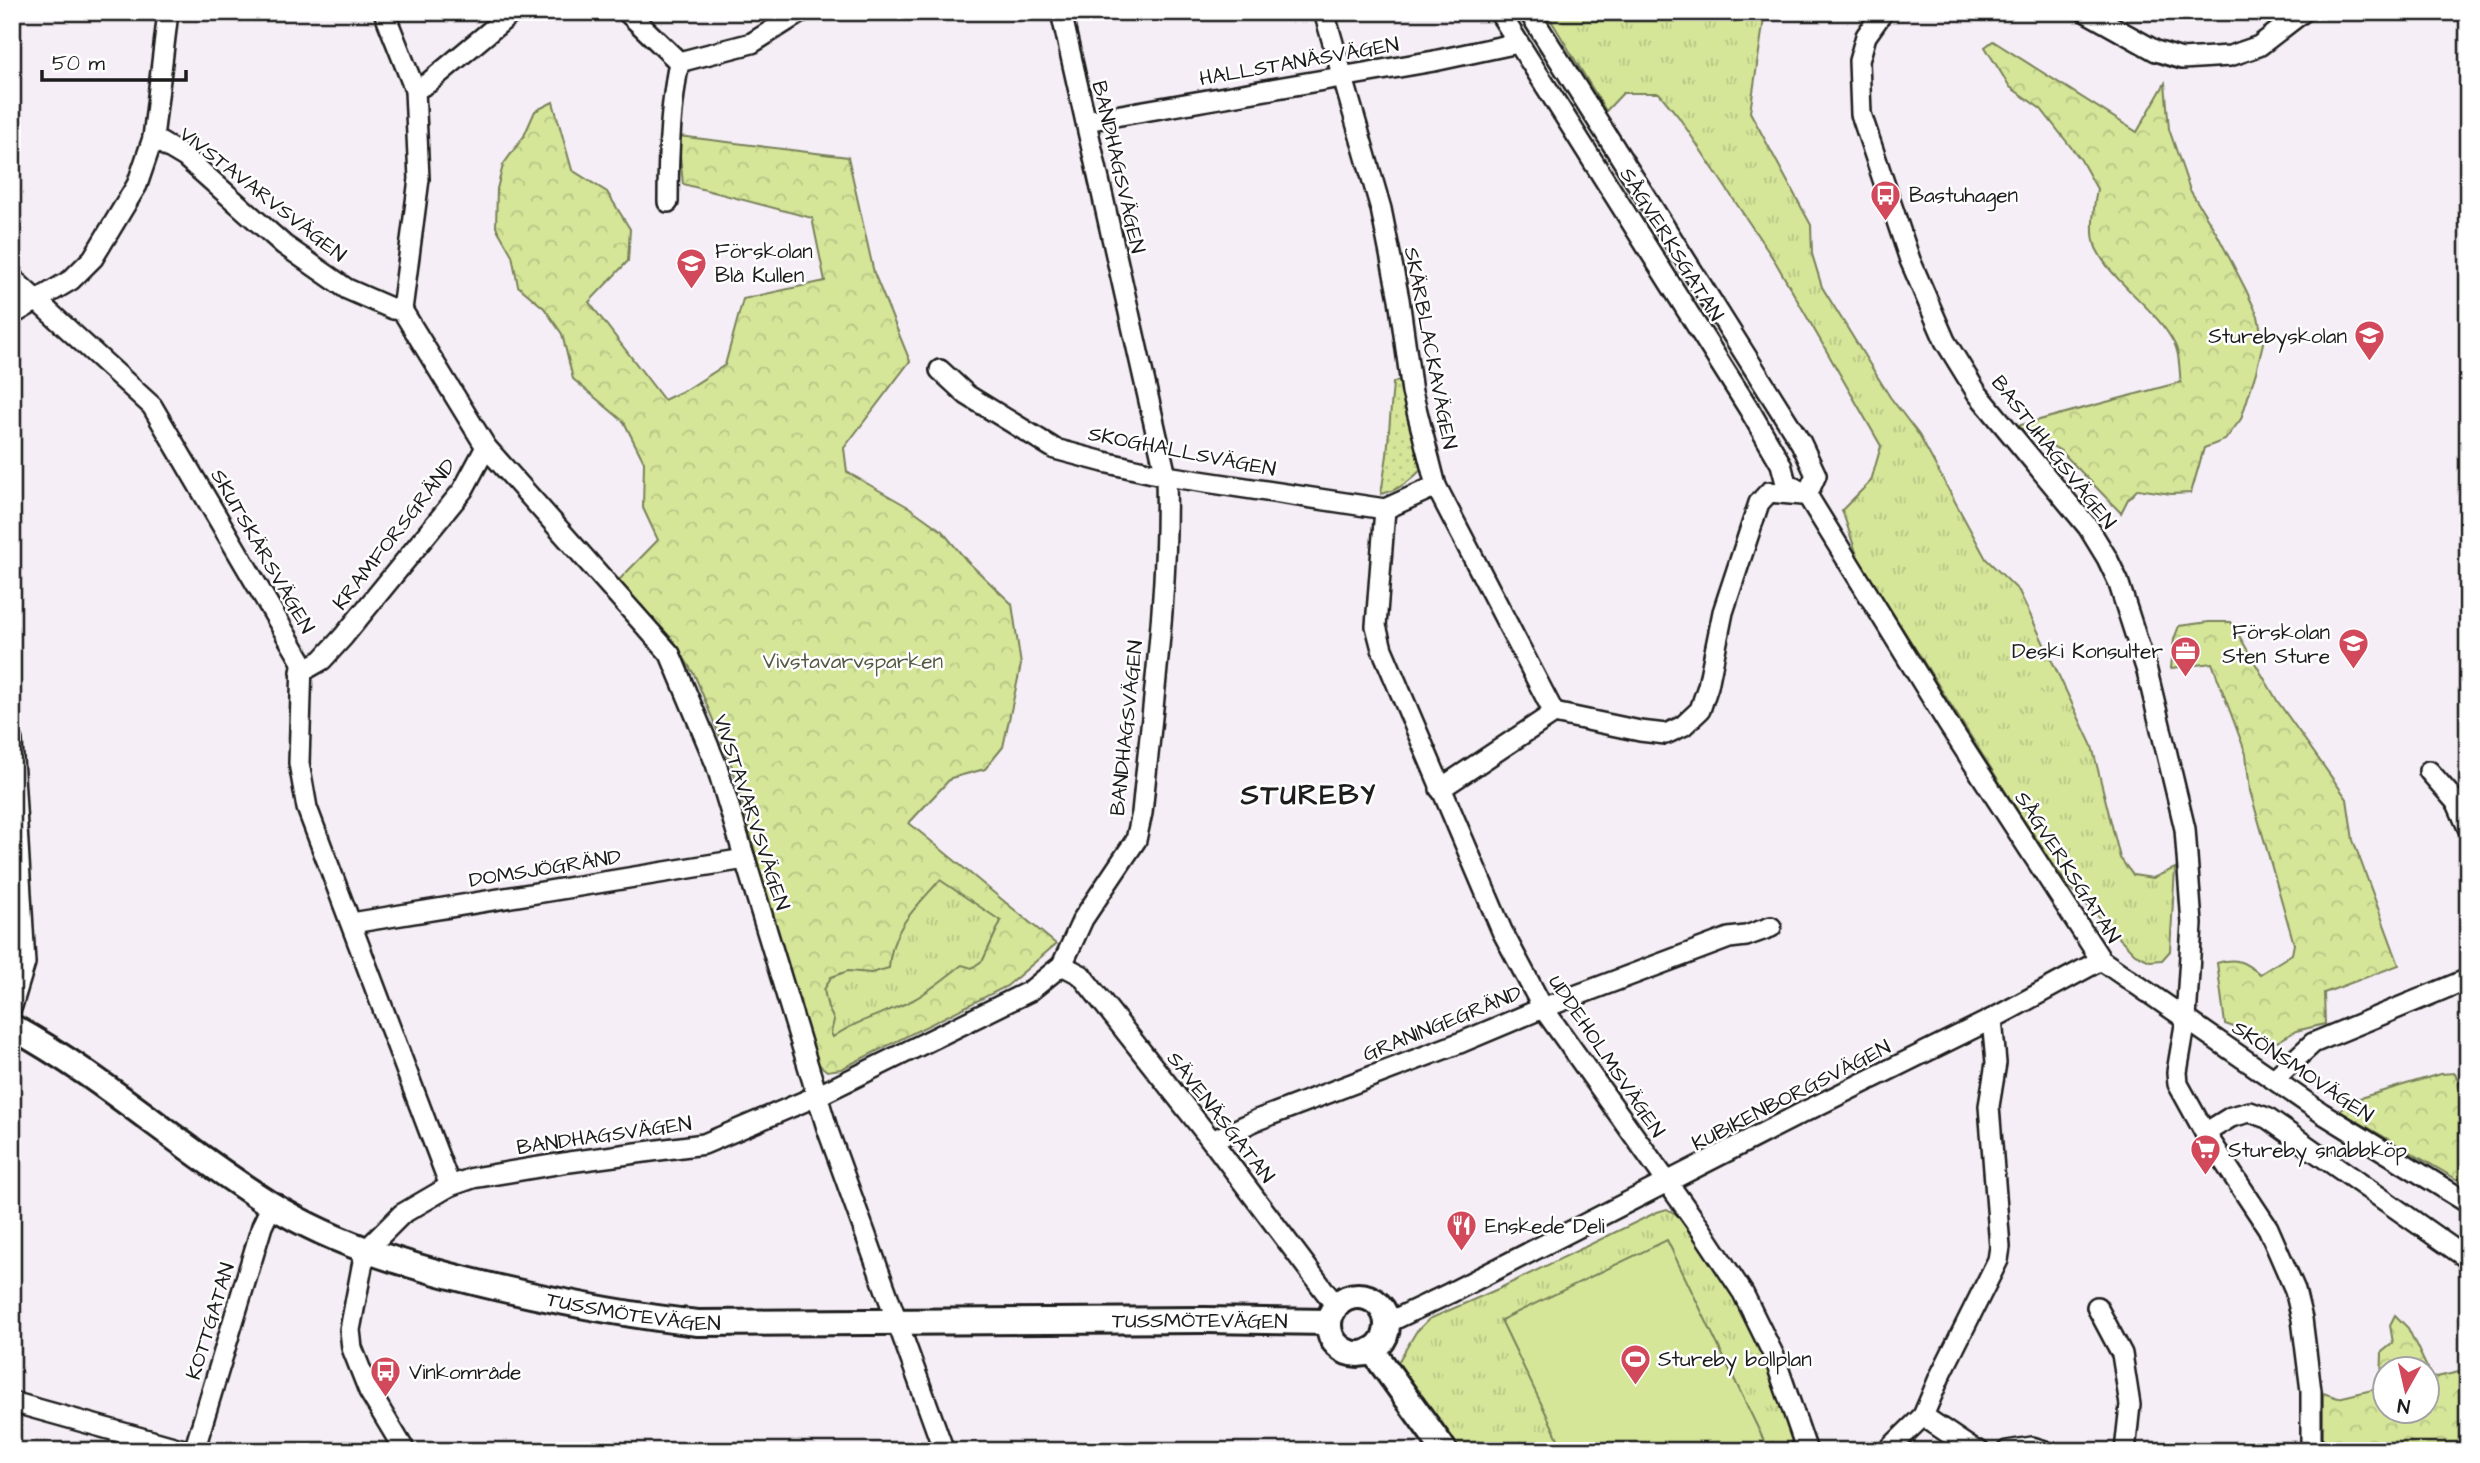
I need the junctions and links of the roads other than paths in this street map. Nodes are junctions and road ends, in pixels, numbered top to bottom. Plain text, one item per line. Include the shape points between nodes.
1 (168, 12) edge
2 (384, 12) edge
3 (513, 12) edge
4 (627, 12) edge
5 (801, 12) edge
6 (1061, 12) edge
7 (1324, 12) edge
8 (1499, 12) edge
9 (1529, 12) edge
10 (1883, 12) edge
11 (2086, 12) edge
12 (2303, 12) edge
13 (1518, 43) junction
14 (679, 62) junction
15 (1341, 76) junction
16 (415, 90) junction
17 (1086, 121) junction
18 (153, 138) junction
19 (668, 202) dead end
20 (12, 278) edge
21 (35, 300) junction
22 (402, 310) junction
23 (12, 315) edge
24 (940, 370) dead end
25 (486, 447) junction
26 (1166, 476) junction
27 (1436, 486) junction
28 (1807, 495) junction
29 (1385, 509) junction
30 (302, 672) junction
31 (1554, 713) junction
32 (12, 741) edge
33 (2429, 771) dead end
34 (1440, 789) junction
35 (2468, 828) edge
36 (745, 859) junction
37 (352, 923) junction
38 (1771, 926) dead end
39 (2101, 960) junction
40 (1062, 965) junction
41 (2468, 979) edge
42 (12, 1006) edge
43 (1543, 1008) junction
44 (1992, 1019) junction
45 (2186, 1019) junction
46 (12, 1027) edge
47 (2274, 1079) junction
48 (817, 1096) junction
49 (2205, 1133) junction
50 (1212, 1141) junction
51 (1667, 1184) junction
52 (450, 1186) junction
53 (2468, 1203) edge
54 (272, 1205) junction
55 (365, 1251) junction
56 (2468, 1259) edge
57 (2097, 1307) dead end
58 (1333, 1314) junction
59 (897, 1323) junction
60 (1387, 1323) junction
61 (1372, 1350) junction
62 (12, 1402) edge
63 (1923, 1416) junction
64 (188, 1451) edge
65 (194, 1451) edge
66 (405, 1451) edge
67 (944, 1451) edge
68 (1445, 1451) edge
69 (1807, 1451) edge
70 (1887, 1451) edge
71 (1979, 1451) edge
72 (2007, 1451) edge
73 (2045, 1451) edge
74 (2125, 1451) edge
75 (2311, 1451) edge

1 - 18 street
2 - 16 street
3 - 16 street
4 - 14 street
5 - 14 street via 752,43
6 - 17 street, BANDHAGSVÄGEN
7 - 15 street, SKÄRBLACKAVÄGEN
8 - 13 street, SÅGVERKSGATAN
9 - 28 street, SÅGVERKSGATAN via 1801,443 1816,475
10 - 45 street, BASTUHAGSVÄGEN via 1866,36 1859,61 1861,114 1910,260 1945,341 1977,393 2088,527 2107,558 2147,671 2185,829 2192,924
11 - 12 street via 2155,51 2182,59 2230,56 2259,46
13 - 15 street, HALLSTANÄSVÄGEN
13 - 28 street, SÅGVERKSGATAN via 1749,410 1781,464 1786,483
14 - 19 street via 669,135
15 - 17 street, HALLSTANÄSVÄGEN
15 - 27 street, SKÄRBLACKAVÄGEN via 1381,209 1412,392
16 - 22 street via 419,179
17 - 26 street, BANDHAGSVÄGEN
18 - 21 street via 136,185 93,258 71,281
18 - 22 street, VIVSTAVARVSVÄGEN via 186,157 284,245 346,289
20 - 21 street, SKUTSKÄRSVÄGEN
21 - 23 street
21 - 30 street, SKUTSKÄRSVÄGEN via 152,406 302,662
22 - 25 street, VIVSTAVARVSVÄGEN
24 - 26 street, SKOGHALLSVÄGEN via 967,395 1055,449
25 - 30 street, KRAMFORSGRÄND via 463,490 343,637 322,660
25 - 36 street, VIVSTAVARVSVÄGEN via 670,654 716,764
26 - 29 street, SKOGHALLSVÄGEN
26 - 40 street, BANDHAGSVÄGEN via 1159,636 1139,826 1136,840 1083,919
27 - 29 street
27 - 31 street, SKÄRBLACKAVÄGEN
28 - 31 street via 1769,492 1759,503 1723,612 1700,710 1683,726 1666,734
28 - 39 street, SÅGVERKSGATAN
29 - 34 street, UDDEHOLMSVÄGEN via 1376,626
30 - 37 street, SKUTSKÄRSVÄGEN via 299,763 307,808
31 - 34 street
32 - 42 street via 25,963
33 - 35 street via 2457,803
34 - 43 street, UDDEHOLMSVÄGEN via 1502,931
36 - 37 street, DOMSJÖGRÄND
36 - 48 street, VIVSTAVARVSVÄGEN
37 - 52 street, SKUTSKÄRSVÄGEN
38 - 43 street, GRANINGEGRÄND
39 - 44 street, KUBIKENBORGSVÄGEN
39 - 45 street, SÅGVERKSGATAN
40 - 48 street, BANDHAGSVÄGEN via 1030,991
40 - 50 street, SÄVENÄSGATAN via 1081,975
41 - 47 street via 2313,1042
43 - 50 street, GRANINGEGRÄND via 1257,1119
43 - 51 street, UDDEHOLMSVÄGEN
44 - 51 street, KUBIKENBORGSVÄGEN
44 - 63 street via 1996,1063 1989,1106 1998,1260
45 - 47 street, SKÖNSMOVÄGEN
45 - 49 street via 2178,1084
46 - 54 street, TUSSMÖTEVÄGEN via 96,1079
47 - 53 street, SKÖNSMOVÄGEN
48 - 52 street, BANDHAGSVÄGEN via 704,1144 557,1164
48 - 59 street, VIVSTAVARVSVÄGEN
49 - 56 street via 2231,1117 2250,1112 2267,1118
49 - 75 street via 2268,1228 2295,1290 2311,1391
50 - 58 street, SÄVENÄSGATAN
51 - 60 street, KUBIKENBORGSVÄGEN
51 - 69 street, UDDEHOLMSVÄGEN via 1743,1293 1774,1356
52 - 55 street, BANDHAGSVÄGEN via 402,1214
54 - 55 street, TUSSMÖTEVÄGEN
54 - 65 street, KOTTGATAN
55 - 59 street, TUSSMÖTEVÄGEN via 460,1279 635,1317 698,1323
55 - 66 street via 350,1330 352,1348 369,1391
57 - 74 street via 2122,1354 2130,1405
58 - 59 street, TUSSMÖTEVÄGEN
58 - 60 street via 1353,1296 1366,1298 1378,1304
58 - 61 street via 1332,1338 1340,1347 1353,1353
59 - 67 street, VIVSTAVARVSVÄGEN
60 - 61 street via 1381,1342
61 - 68 street
62 - 64 street
63 - 70 street
63 - 71 street
72 - 73 street via 2032,1447

